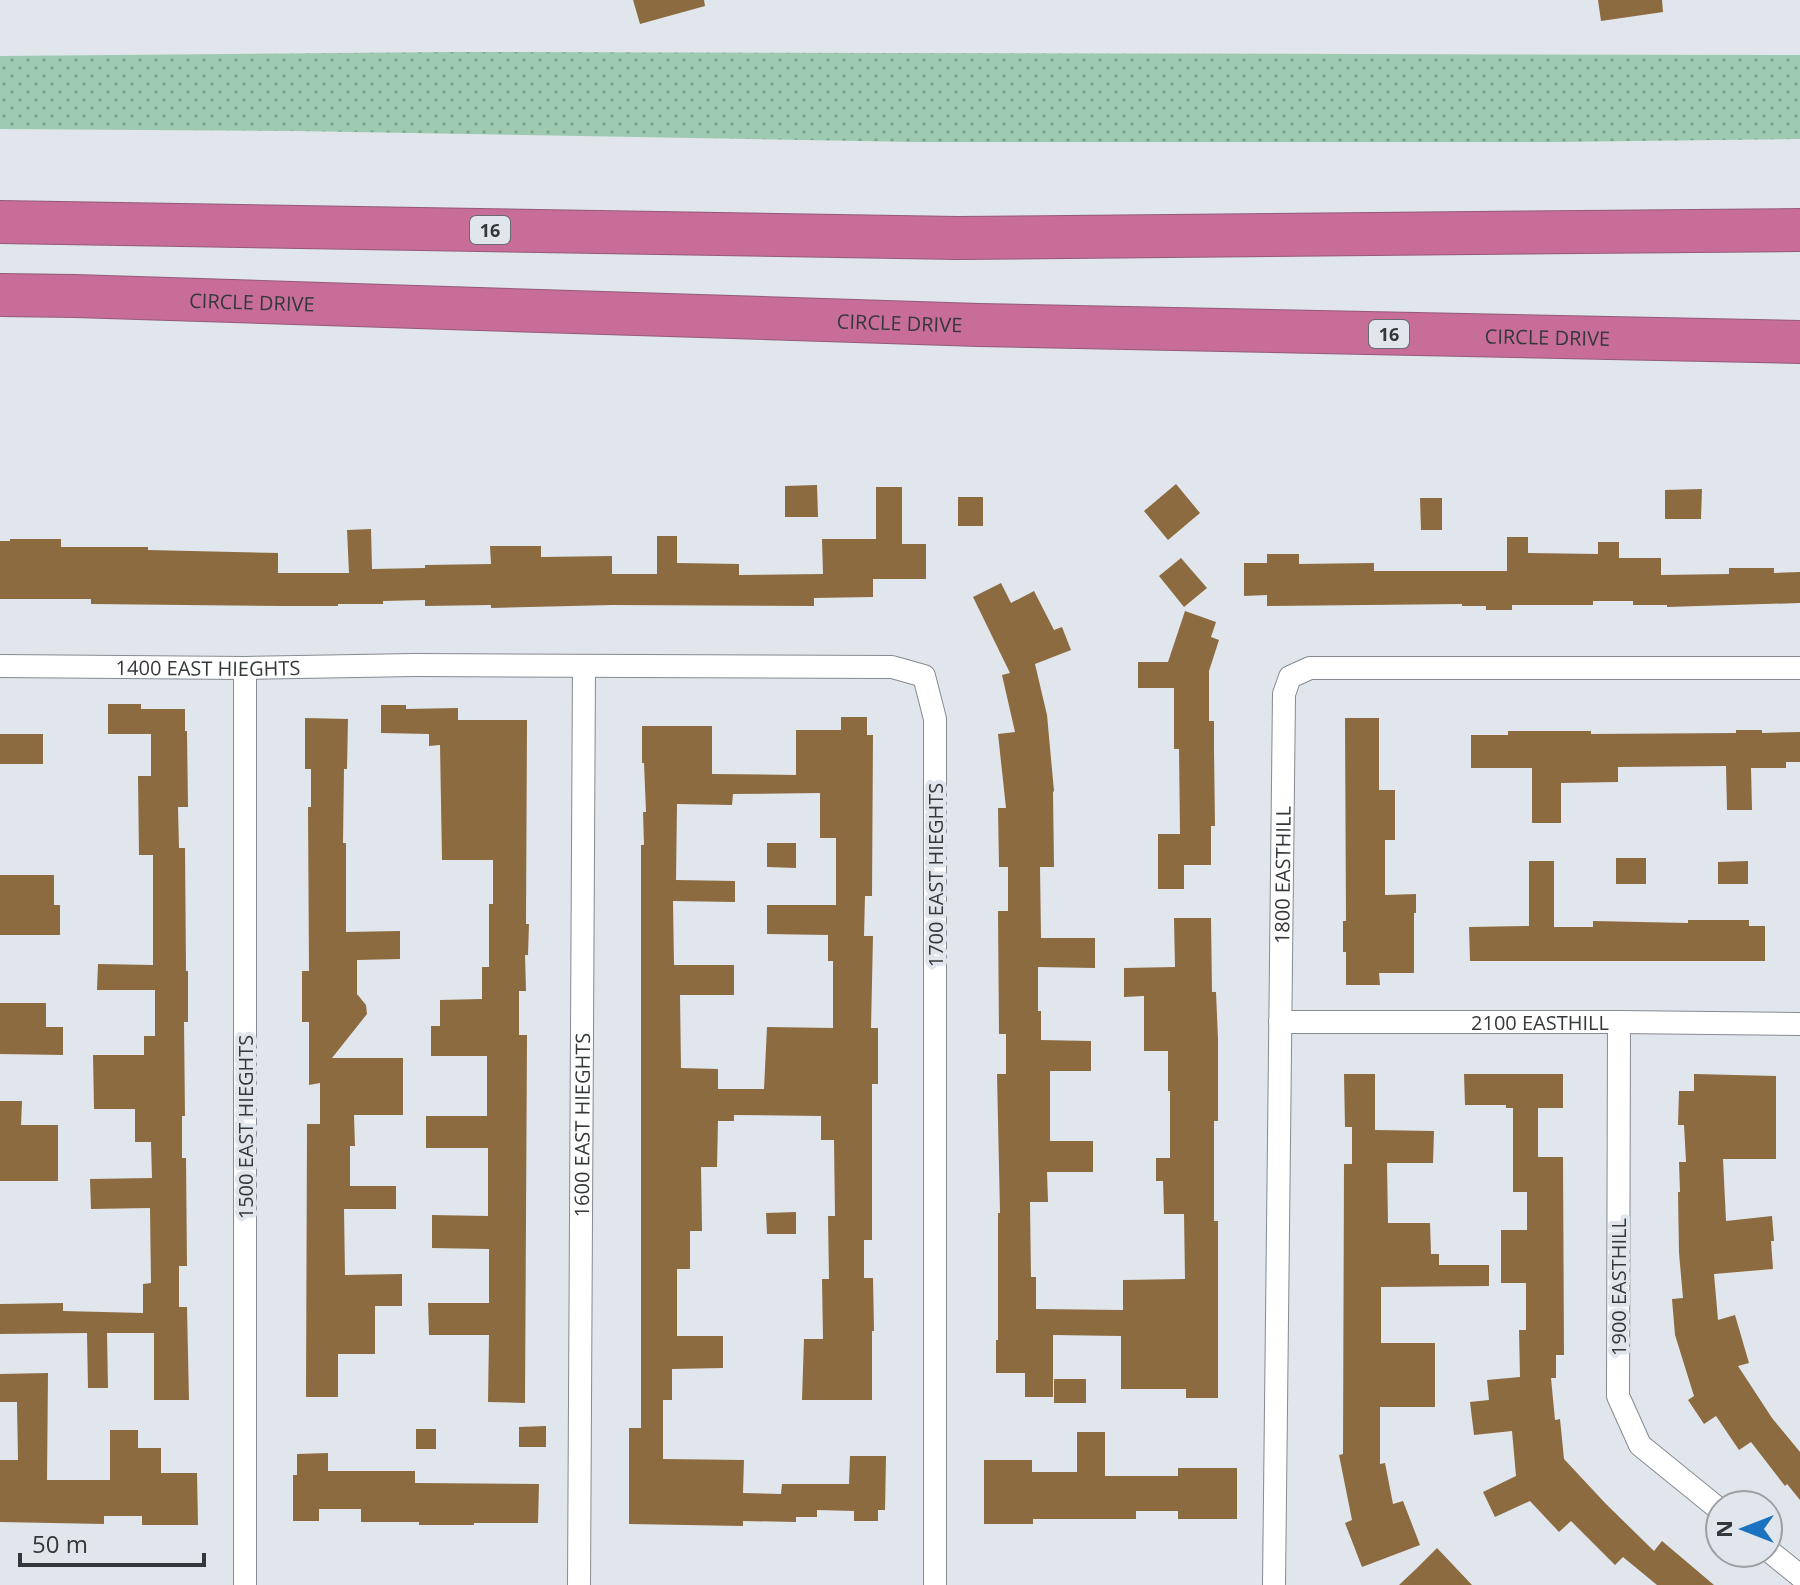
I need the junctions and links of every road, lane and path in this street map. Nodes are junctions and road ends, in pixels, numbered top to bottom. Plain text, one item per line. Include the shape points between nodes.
1 (0, 222) edge
2 (1800, 230) edge
3 (0, 295) edge
4 (1800, 342) edge
5 (415, 665) joint
6 (0, 666) edge
7 (584, 666) junction
8 (245, 668) junction
9 (1800, 668) edge
10 (1280, 1022) junction
11 (1619, 1022) junction
12 (1800, 1024) edge
13 (1704, 1497) edge
14 (1784, 1563) edge
15 (1800, 1576) edge
16 (245, 1585) edge
17 (579, 1585) edge
18 (935, 1585) edge
19 (1274, 1585) edge

1 - 2 highway, 16 via 958,238
3 - 4 highway, CIRCLE DRIVE / 16 via 979,325
5 - 7 street, 1700 EAST HIEGHTS
5 - 8 street, 1400 EAST HIEGHTS
6 - 8 street, 1400 EAST HIEGHTS
7 - 17 street, 1600 EAST HIEGHTS
7 - 18 street, 1700 EAST HIEGHTS via 892,667 924,676 935,719
8 - 16 street, 1500 EAST HIEGHTS
9 - 10 street, 1800 EASTHILL via 1310,668 1290,677 1284,694
10 - 11 street, 2100 EASTHILL
10 - 19 street, 1800 EASTHILL
11 - 12 street, 2100 EASTHILL
11 - 13 street, 1900 EASTHILL via 1618,1396 1640,1445
14 - 15 street

